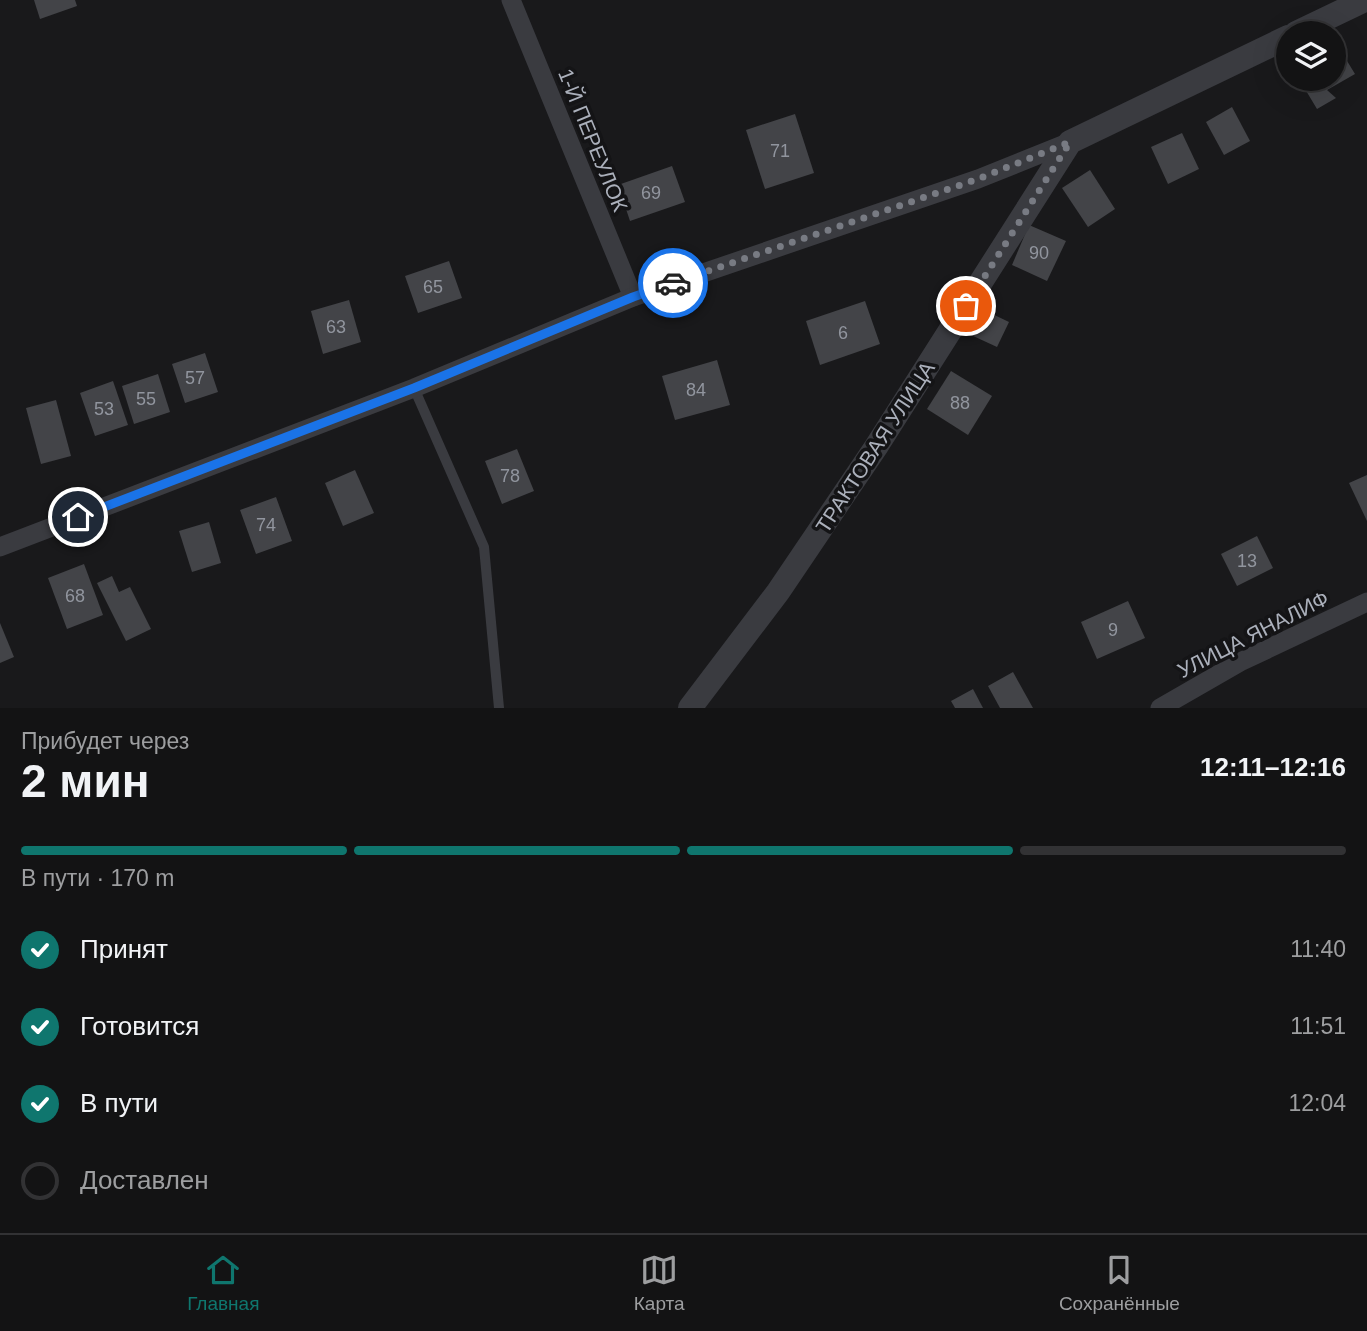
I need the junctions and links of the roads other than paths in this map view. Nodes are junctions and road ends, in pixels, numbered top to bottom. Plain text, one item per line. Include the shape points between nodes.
1 (511, 0) edge
2 (1365, 0) edge
3 (1321, 21) edge
4 (1276, 43) edge
5 (1070, 142) junction
6 (633, 297) junction
7 (414, 388) junction
8 (0, 547) edge
9 (1367, 603) edge
10 (499, 708) edge
11 (690, 708) edge
12 (1160, 708) edge

1 - 6 street, 1-Й ПЕРЕУЛОК
2 - 3 street
4 - 5 street
5 - 6 street via 978,179
5 - 11 street, ТРАКТОВАЯ УЛИЦА via 876,447 778,592
6 - 7 street
7 - 8 street
7 - 10 lane via 484,547
9 - 12 street, УЛИЦА ЯНАЛИФ via 1240,662

